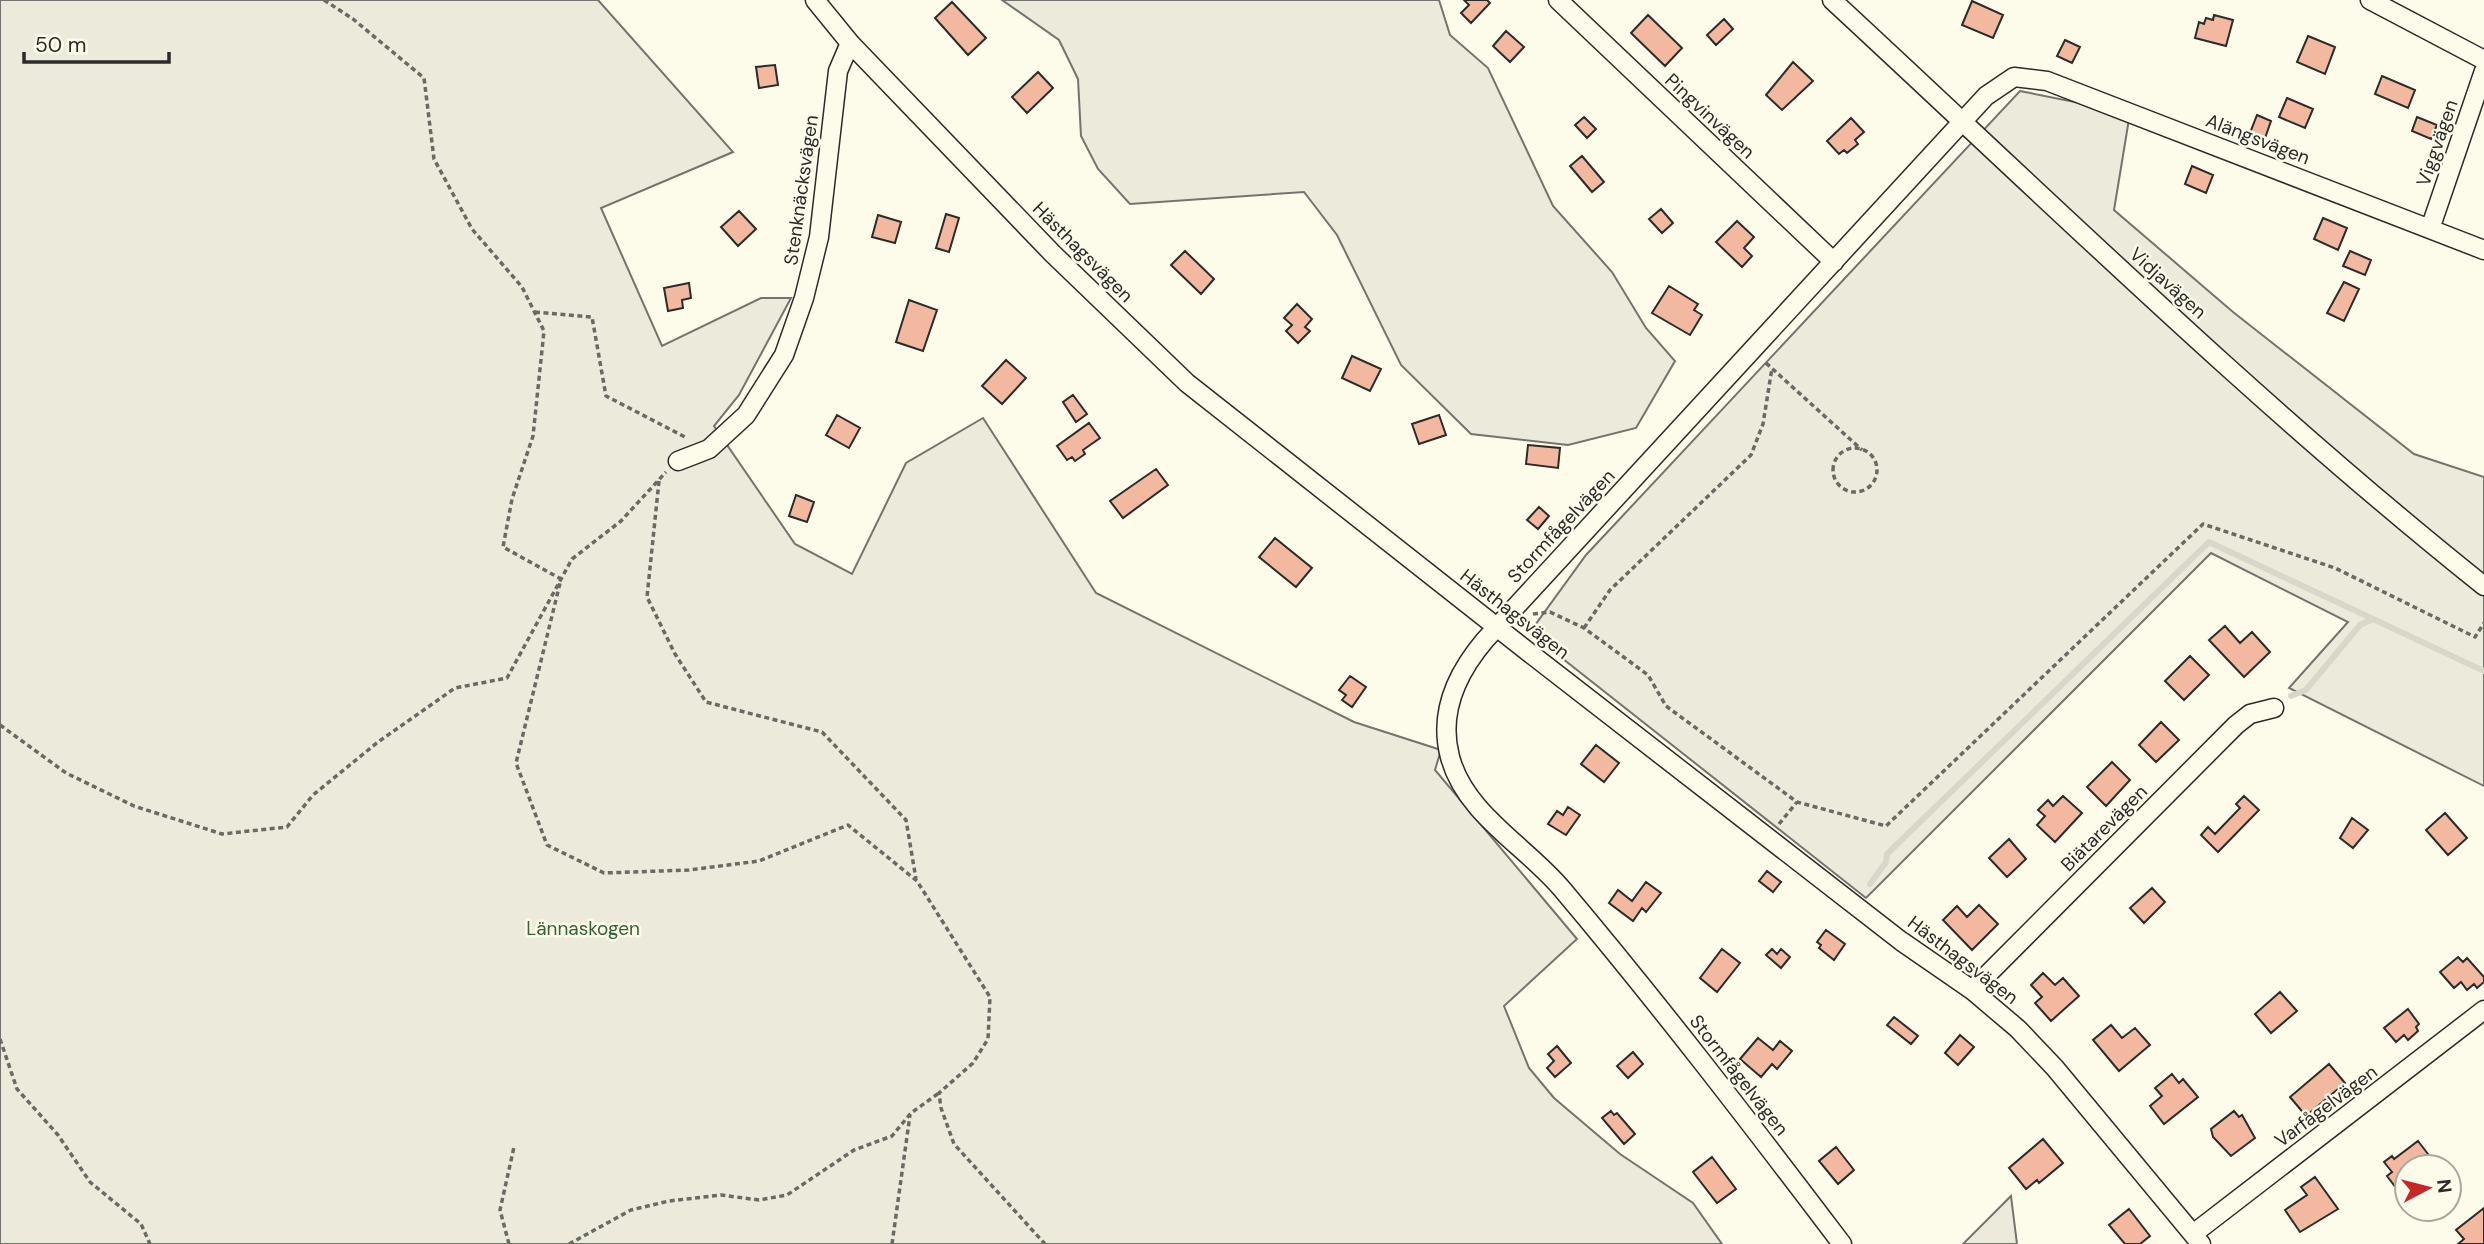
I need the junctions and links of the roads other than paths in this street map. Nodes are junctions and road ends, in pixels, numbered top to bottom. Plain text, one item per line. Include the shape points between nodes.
1 (815, 0) edge
2 (1558, 0) edge
3 (1832, 0) edge
4 (2370, 0) edge
5 (850, 43) junction
6 (2484, 60) edge
7 (2484, 71) edge
8 (2014, 77) joint
9 (1965, 122) junction
10 (2430, 229) junction
11 (2484, 250) edge
12 (1834, 262) junction
13 (678, 461) road end
14 (2484, 586) edge
15 (1497, 626) junction
16 (2274, 708) dead end
17 (1972, 990) junction
18 (2484, 1010) edge
19 (2197, 1239) edge
20 (1842, 1244) edge

1 - 5 street, Hästhagsvägen
2 - 12 street, Pingvinvägen
3 - 9 street, Vidjavägen
4 - 6 street
5 - 13 street, Stenknäcksvägen via 838,71 819,237 784,355 746,415 709,449
5 - 15 street, Hästhagsvägen via 1053,254 1187,383
7 - 10 street, Viggvägen
8 - 9 street, Stormfågelvägen via 1992,90
8 - 10 street, Alängsvägen via 2047,81
9 - 12 street, Stormfågelvägen
9 - 14 street, Vidjavägen via 2359,483
10 - 11 street, Alängsvägen
12 - 15 street, Stormfågelvägen
15 - 17 street, Hästhagsvägen via 1901,941
15 - 20 street, Stormfågelvägen via 1463,669 1447,709 1450,757 1460,781 1472,800 1559,886 1594,928
16 - 17 street, Biätarevägen via 2250,714 2236,725
17 - 19 street, Hästhagsvägen via 2055,1068
18 - 19 street, Varfågelvägen

